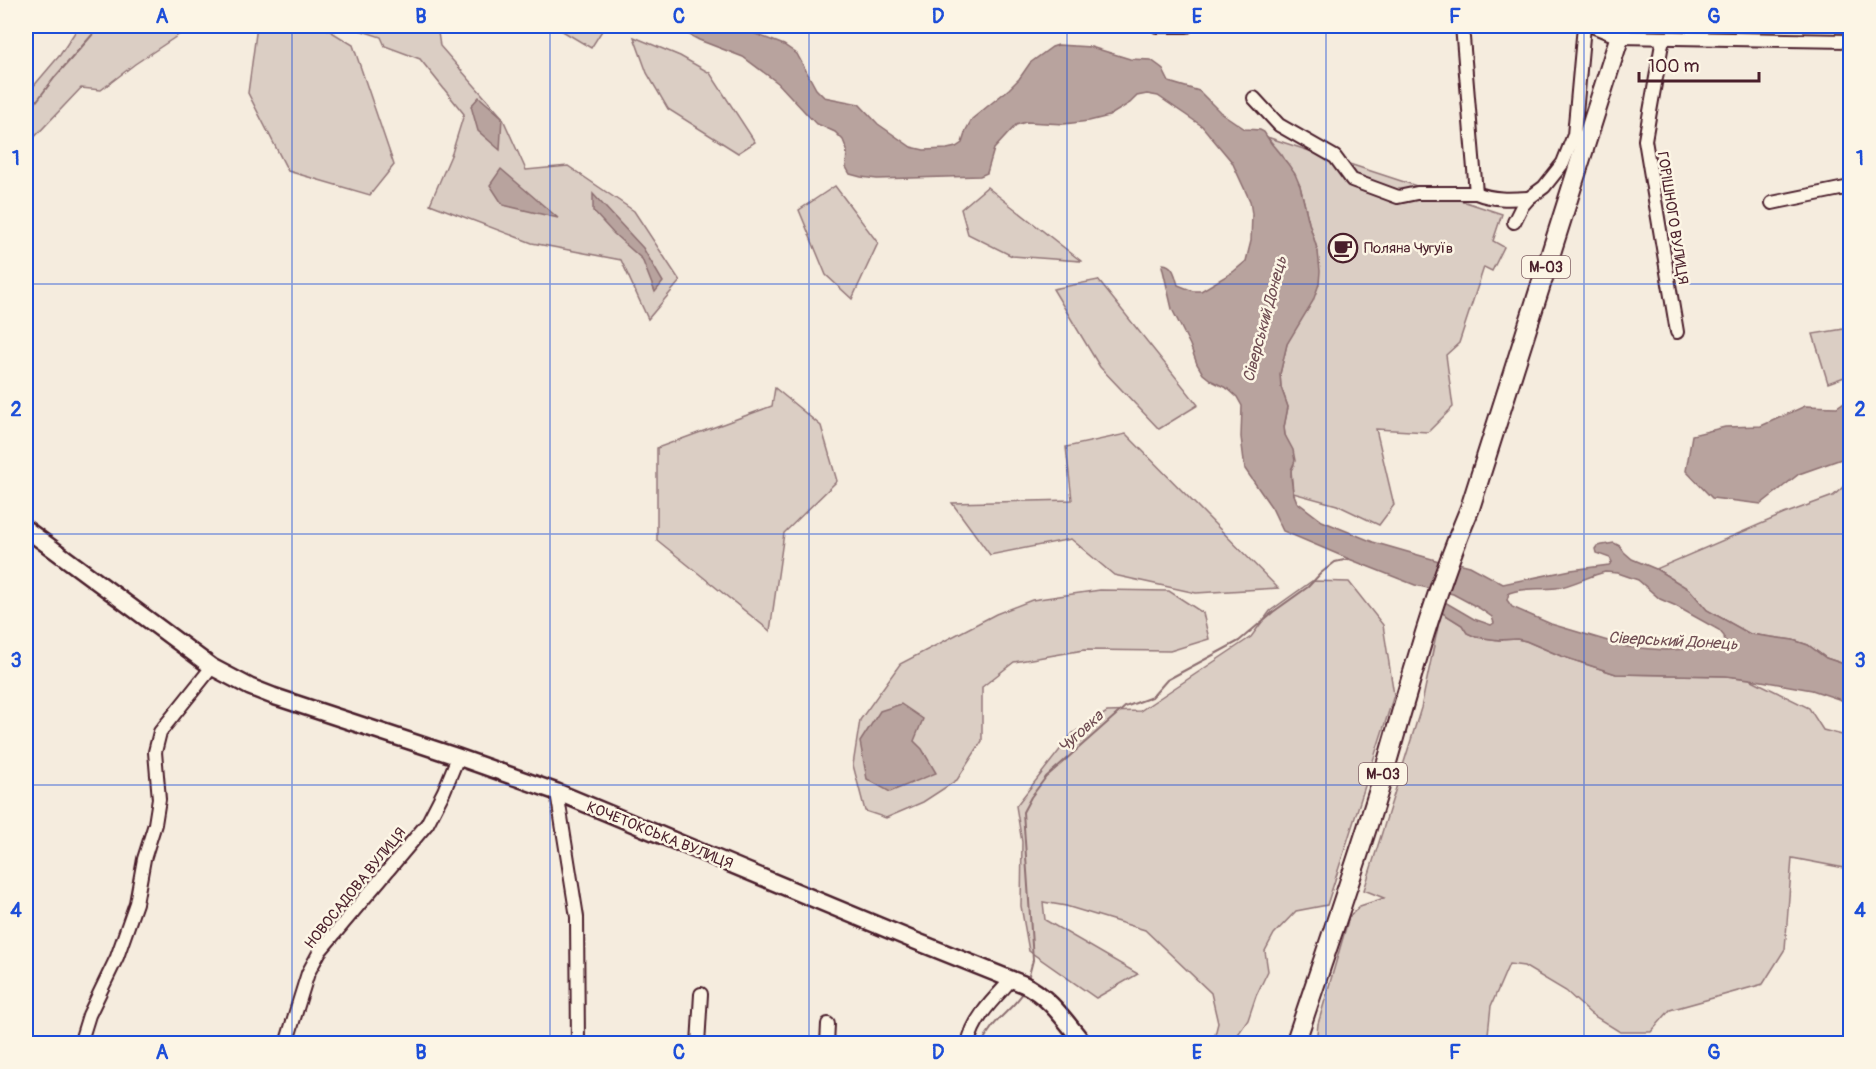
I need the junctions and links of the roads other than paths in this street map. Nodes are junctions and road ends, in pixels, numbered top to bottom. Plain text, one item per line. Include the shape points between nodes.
1 (1157, 26) edge
2 (1188, 26) edge
3 (1462, 26) edge
4 (1584, 26) edge
5 (1592, 26) edge
6 (1621, 32) edge
7 (1663, 38) junction
8 (1851, 40) edge
9 (1254, 98) dead end
10 (1851, 187) edge
11 (1476, 193) junction
12 (1529, 198) junction
13 (1772, 203) dead end
14 (1514, 222) dead end
15 (1677, 332) dead end
16 (26, 529) edge
17 (212, 667) junction
18 (458, 757) junction
19 (557, 792) junction
20 (1022, 983) junction
21 (701, 994) dead end
22 (828, 1024) dead end
23 (80, 1044) edge
24 (285, 1044) edge
25 (578, 1044) edge
26 (699, 1044) edge
27 (827, 1044) edge
28 (968, 1044) edge
29 (1084, 1044) edge
30 (1295, 1044) edge

1 - 2 street
3 - 11 street
4 - 12 street via 1574,135 1563,163 1544,187
5 - 6 street
6 - 7 street
6 - 30 highway, М-03
7 - 8 street
7 - 15 street, ГОРІШНОГО ВУЛИЦЯ via 1645,140
9 - 11 street via 1279,125 1335,157 1352,180 1398,197
10 - 13 street
11 - 12 street via 1509,200
12 - 14 street
16 - 17 main road, КОЧЕТОКСЬКА ВУЛИЦЯ
17 - 18 main road, КОЧЕТОКСЬКА ВУЛИЦЯ via 273,696
17 - 23 street via 160,732 155,752 159,799 156,824 144,859 136,903
18 - 19 main road, КОЧЕТОКСЬКА ВУЛИЦЯ
18 - 24 street, НОВОСАДОВА ВУЛИЦЯ via 427,824 320,951 308,973
19 - 20 main road, КОЧЕТОКСЬКА ВУЛИЦЯ
19 - 25 street via 577,917
20 - 28 street via 976,1022
20 - 29 main road, КОЧЕТОКСЬКА ВУЛИЦЯ via 1048,1001
21 - 26 street
22 - 27 street

